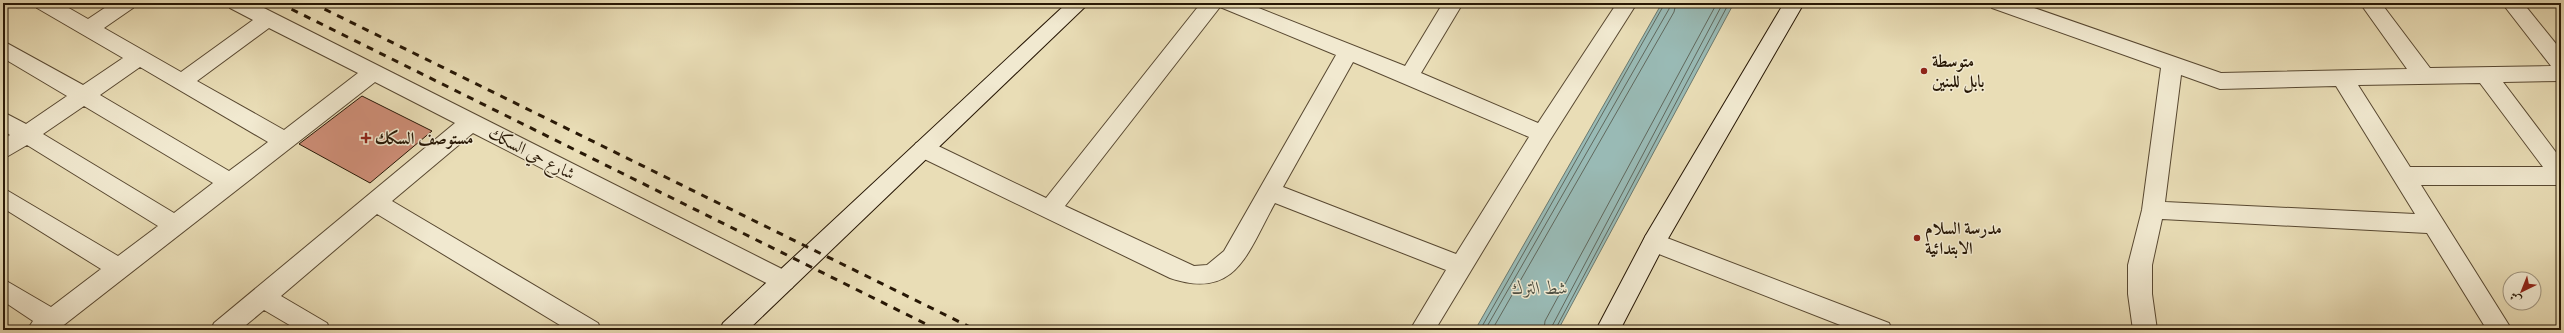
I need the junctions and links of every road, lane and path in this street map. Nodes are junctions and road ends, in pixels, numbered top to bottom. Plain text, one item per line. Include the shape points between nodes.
1 (44, 3) edge
2 (126, 3) edge
3 (238, 3) edge
4 (1079, 3) edge
5 (1212, 3) edge
6 (1227, 3) edge
7 (1453, 3) edge
8 (1627, 3) edge
9 (1794, 3) edge
10 (1999, 3) edge
11 (2370, 3) edge
12 (2512, 3) edge
13 (268, 19) junction
14 (89, 28) junction
15 (3, 48) edge
16 (1347, 53) junction
17 (138, 58) junction
18 (2172, 64) junction
19 (2561, 64) edge
20 (374, 72) junction
21 (2561, 73) edge
22 (2486, 75) junction
23 (1409, 76) junction
24 (2424, 76) junction
25 (2342, 78) junction
26 (181, 82) junction
27 (83, 96) junction
28 (3, 120) edge
29 (471, 122) junction
30 (1542, 134) junction
31 (27, 135) junction
32 (285, 141) junction
33 (924, 149) junction
34 (3, 151) edge
35 (2561, 175) edge
36 (2403, 176) junction
37 (231, 183) junction
38 (1269, 191) junction
39 (3, 198) edge
40 (375, 202) junction
41 (1050, 209) junction
42 (2153, 210) junction
43 (2432, 224) junction
44 (175, 226) junction
45 (1654, 242) junction
46 (1462, 266) junction
47 (119, 268) junction
48 (784, 281) junction
49 (3, 289) edge
50 (263, 297) junction
51 (45, 325) edge
52 (223, 330) edge
53 (318, 330) edge
54 (589, 330) edge
55 (732, 330) edge
56 (1422, 330) edge
57 (1608, 330) edge
58 (1880, 330) edge
59 (2145, 330) edge
60 (2500, 330) edge

1 - 14 street
2 - 14 street
3 - 13 street, شارع حي السكك
4 - 33 street
5 - 41 street
6 - 16 street
7 - 23 street
8 - 30 street
9 - 45 street
10 - 18 street
11 - 24 street
12 - 19 street
13 - 20 street, شارع حي السكك
13 - 26 street
14 - 17 street
15 - 27 street
16 - 23 street
16 - 38 street
17 - 26 street
17 - 27 street
18 - 25 street via 2220,81
18 - 42 street
20 - 29 street, شارع حي السكك
20 - 32 street
21 - 22 street
22 - 24 street
22 - 35 street
23 - 30 street
24 - 25 street
25 - 36 street
26 - 32 street
27 - 31 street
27 - 37 street
28 - 31 street
29 - 40 street
29 - 48 street, شارع حي السكك
30 - 46 street
31 - 34 street
31 - 44 street
32 - 37 street
33 - 41 street
33 - 48 street
35 - 36 street
36 - 43 street
37 - 44 street
38 - 41 street via 1232,258 1223,269 1209,276 1192,277
38 - 46 street
39 - 47 street
40 - 50 street
40 - 54 street
42 - 43 street
42 - 59 street via 2140,265 2140,294
43 - 60 street
44 - 47 street
45 - 57 street
45 - 58 street
46 - 56 street
47 - 51 street
48 - 55 street
49 - 51 street
50 - 52 street
50 - 53 street

